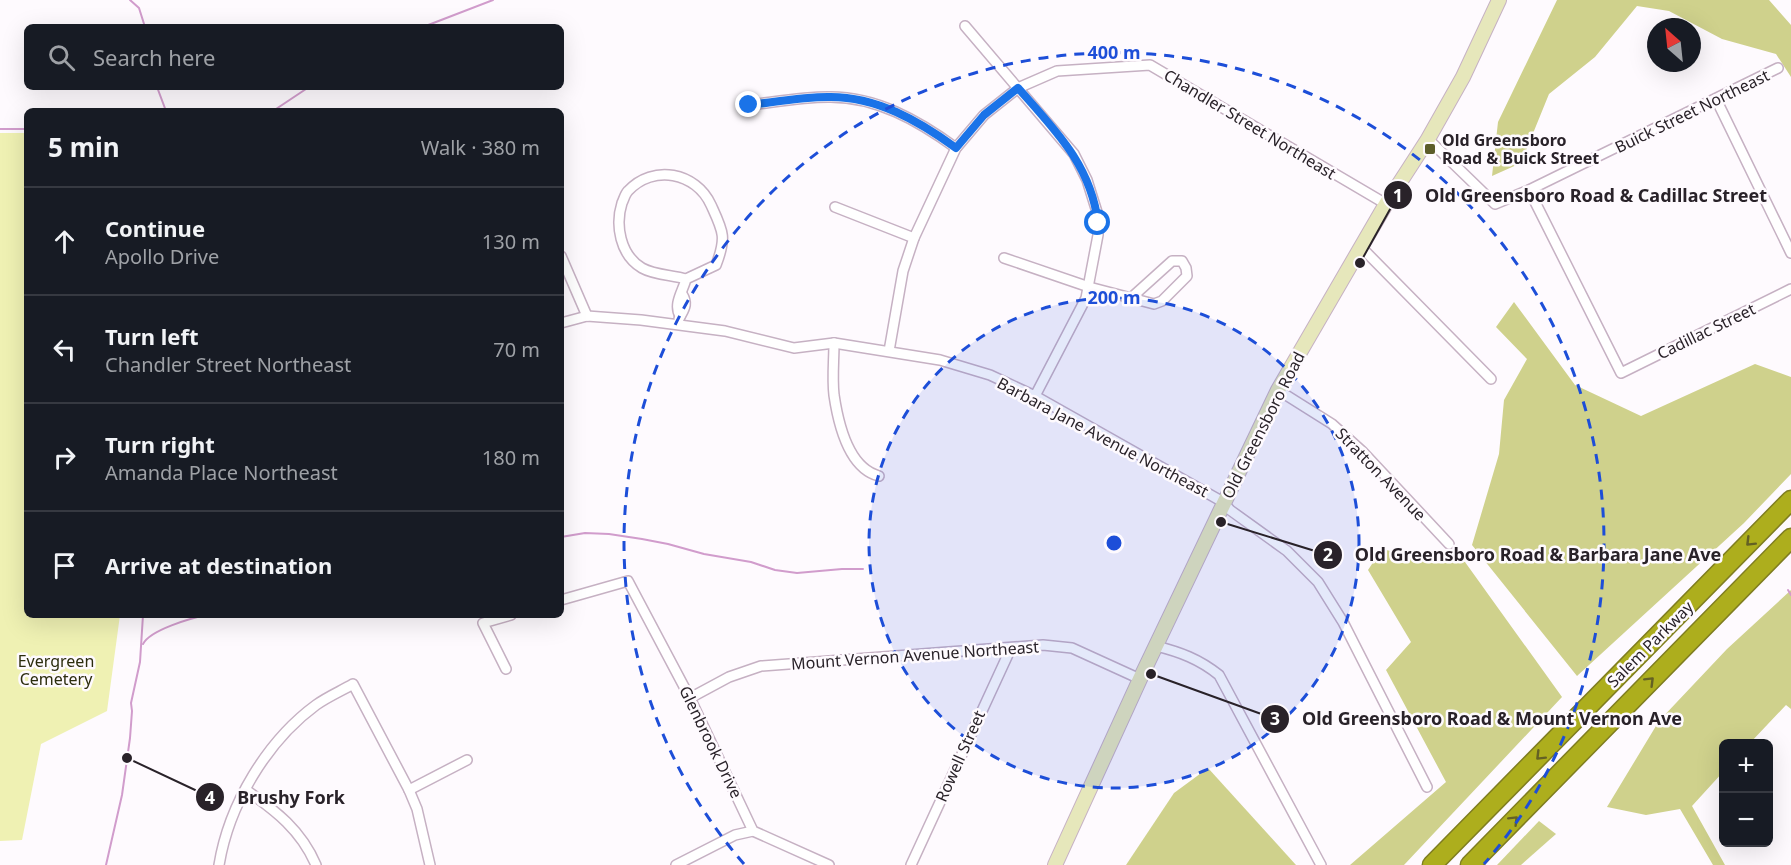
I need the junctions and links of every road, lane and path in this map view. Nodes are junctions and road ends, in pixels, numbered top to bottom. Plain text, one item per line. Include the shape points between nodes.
1 (1499, 0) edge
2 (965, 26) dead end
3 (1778, 68) dead end
4 (1018, 88) junction
5 (1716, 99) junction
6 (749, 105) dead end
7 (1428, 139) junction
8 (956, 148) junction
9 (1529, 190) junction
10 (1386, 204) junction
11 (835, 207) dead end
12 (914, 238) junction
13 (1362, 248) junction
14 (1791, 253) edge
15 (1004, 258) dead end
16 (564, 262) edge
17 (686, 279) junction
18 (1089, 287) junction
19 (1791, 289) edge
20 (1131, 298) junction
21 (587, 316) junction
22 (679, 321) junction
23 (564, 322) edge
24 (834, 343) junction
25 (889, 351) junction
26 (1491, 379) dead end
27 (1278, 390) junction
28 (1035, 396) junction
29 (879, 476) dead end
30 (1791, 500) edge
31 (1223, 502) junction
32 (1791, 538) edge
33 (1449, 544) dead end
34 (564, 599) edge
35 (500, 618) edge
36 (1156, 646) junction
37 (1011, 648) junction
38 (506, 669) dead end
39 (1140, 679) junction
40 (690, 698) junction
41 (467, 760) dead end
42 (1427, 787) dead end
43 (246, 790) junction
44 (409, 790) junction
45 (753, 831) junction
46 (1471, 864) edge
47 (219, 865) edge
48 (316, 865) edge
49 (430, 865) edge
50 (676, 865) edge
51 (829, 865) edge
52 (911, 865) edge
53 (1055, 865) edge
54 (1321, 865) edge
55 (1432, 865) edge

1 - 7 street, Old Greensboro Road
2 - 4 street
3 - 5 street, Buick Street Northeast
4 - 8 street, Chandler Street Northeast via 984,115
4 - 10 street, Chandler Street Northeast via 1057,71 1150,65
4 - 18 street via 1074,154 1094,198 1098,223
5 - 9 street, Buick Street Northeast
5 - 14 street
6 - 8 street via 828,97 861,100 897,112
7 - 9 street, Buick Street Northeast via 1495,204
7 - 10 street, Old Greensboro Road
8 - 12 street, Chandler Street Northeast
9 - 19 street, Cadillac Street via 1621,374
10 - 13 street, Old Greensboro Road
11 - 12 street
12 - 25 street, Chandler Street Northeast via 903,271
13 - 26 street
13 - 27 street, Old Greensboro Road
15 - 18 street
16 - 21 street
17 - 17 street via 716,265 723,246 723,230 698,186 682,177 661,174 644,179 626,192 618,233 627,253 640,267
17 - 22 street via 678,298
18 - 20 street
18 - 28 street
20 - 20 street via 1172,261 1182,261 1187,276 1162,301 1154,304
21 - 22 street, Barbara Jane Avenue Northeast
21 - 23 street, Barbara Jane Avenue Northeast
22 - 24 street, Barbara Jane Avenue Northeast via 794,348
24 - 25 street, Barbara Jane Avenue Northeast
24 - 29 street via 834,393 844,435 861,466 867,473
25 - 28 street, Barbara Jane Avenue Northeast via 940,360 990,375
27 - 31 street, Old Greensboro Road
27 - 33 street, Stratton Avenue via 1332,424
28 - 31 street, Barbara Jane Avenue Northeast
30 -> 55 highway, Salem Parkway
31 - 36 street, Old Greensboro Road
31 - 42 street, Barbara Jane Avenue Northeast via 1287,551 1318,582 1343,622
46 -> 32 highway, Salem Parkway
34 - 40 street, Glenbrook Drive via 628,581
35 - 38 street via 483,623
36 - 39 street, Old Greensboro Road
36 - 54 street via 1186,654 1219,675
37 - 39 street, Mount Vernon Avenue Northeast via 1072,648
37 - 40 street, Mount Vernon Avenue Northeast via 761,666 729,677
37 - 52 street, Rowell Street
39 - 53 street, Old Greensboro Road
40 - 45 street, Glenbrook Drive
41 - 44 street
43 - 44 street via 264,758 290,728 317,705 353,684
43 - 47 street via 225,837
43 - 48 street via 293,827
44 - 49 street
45 - 50 street via 735,835
45 - 51 street

